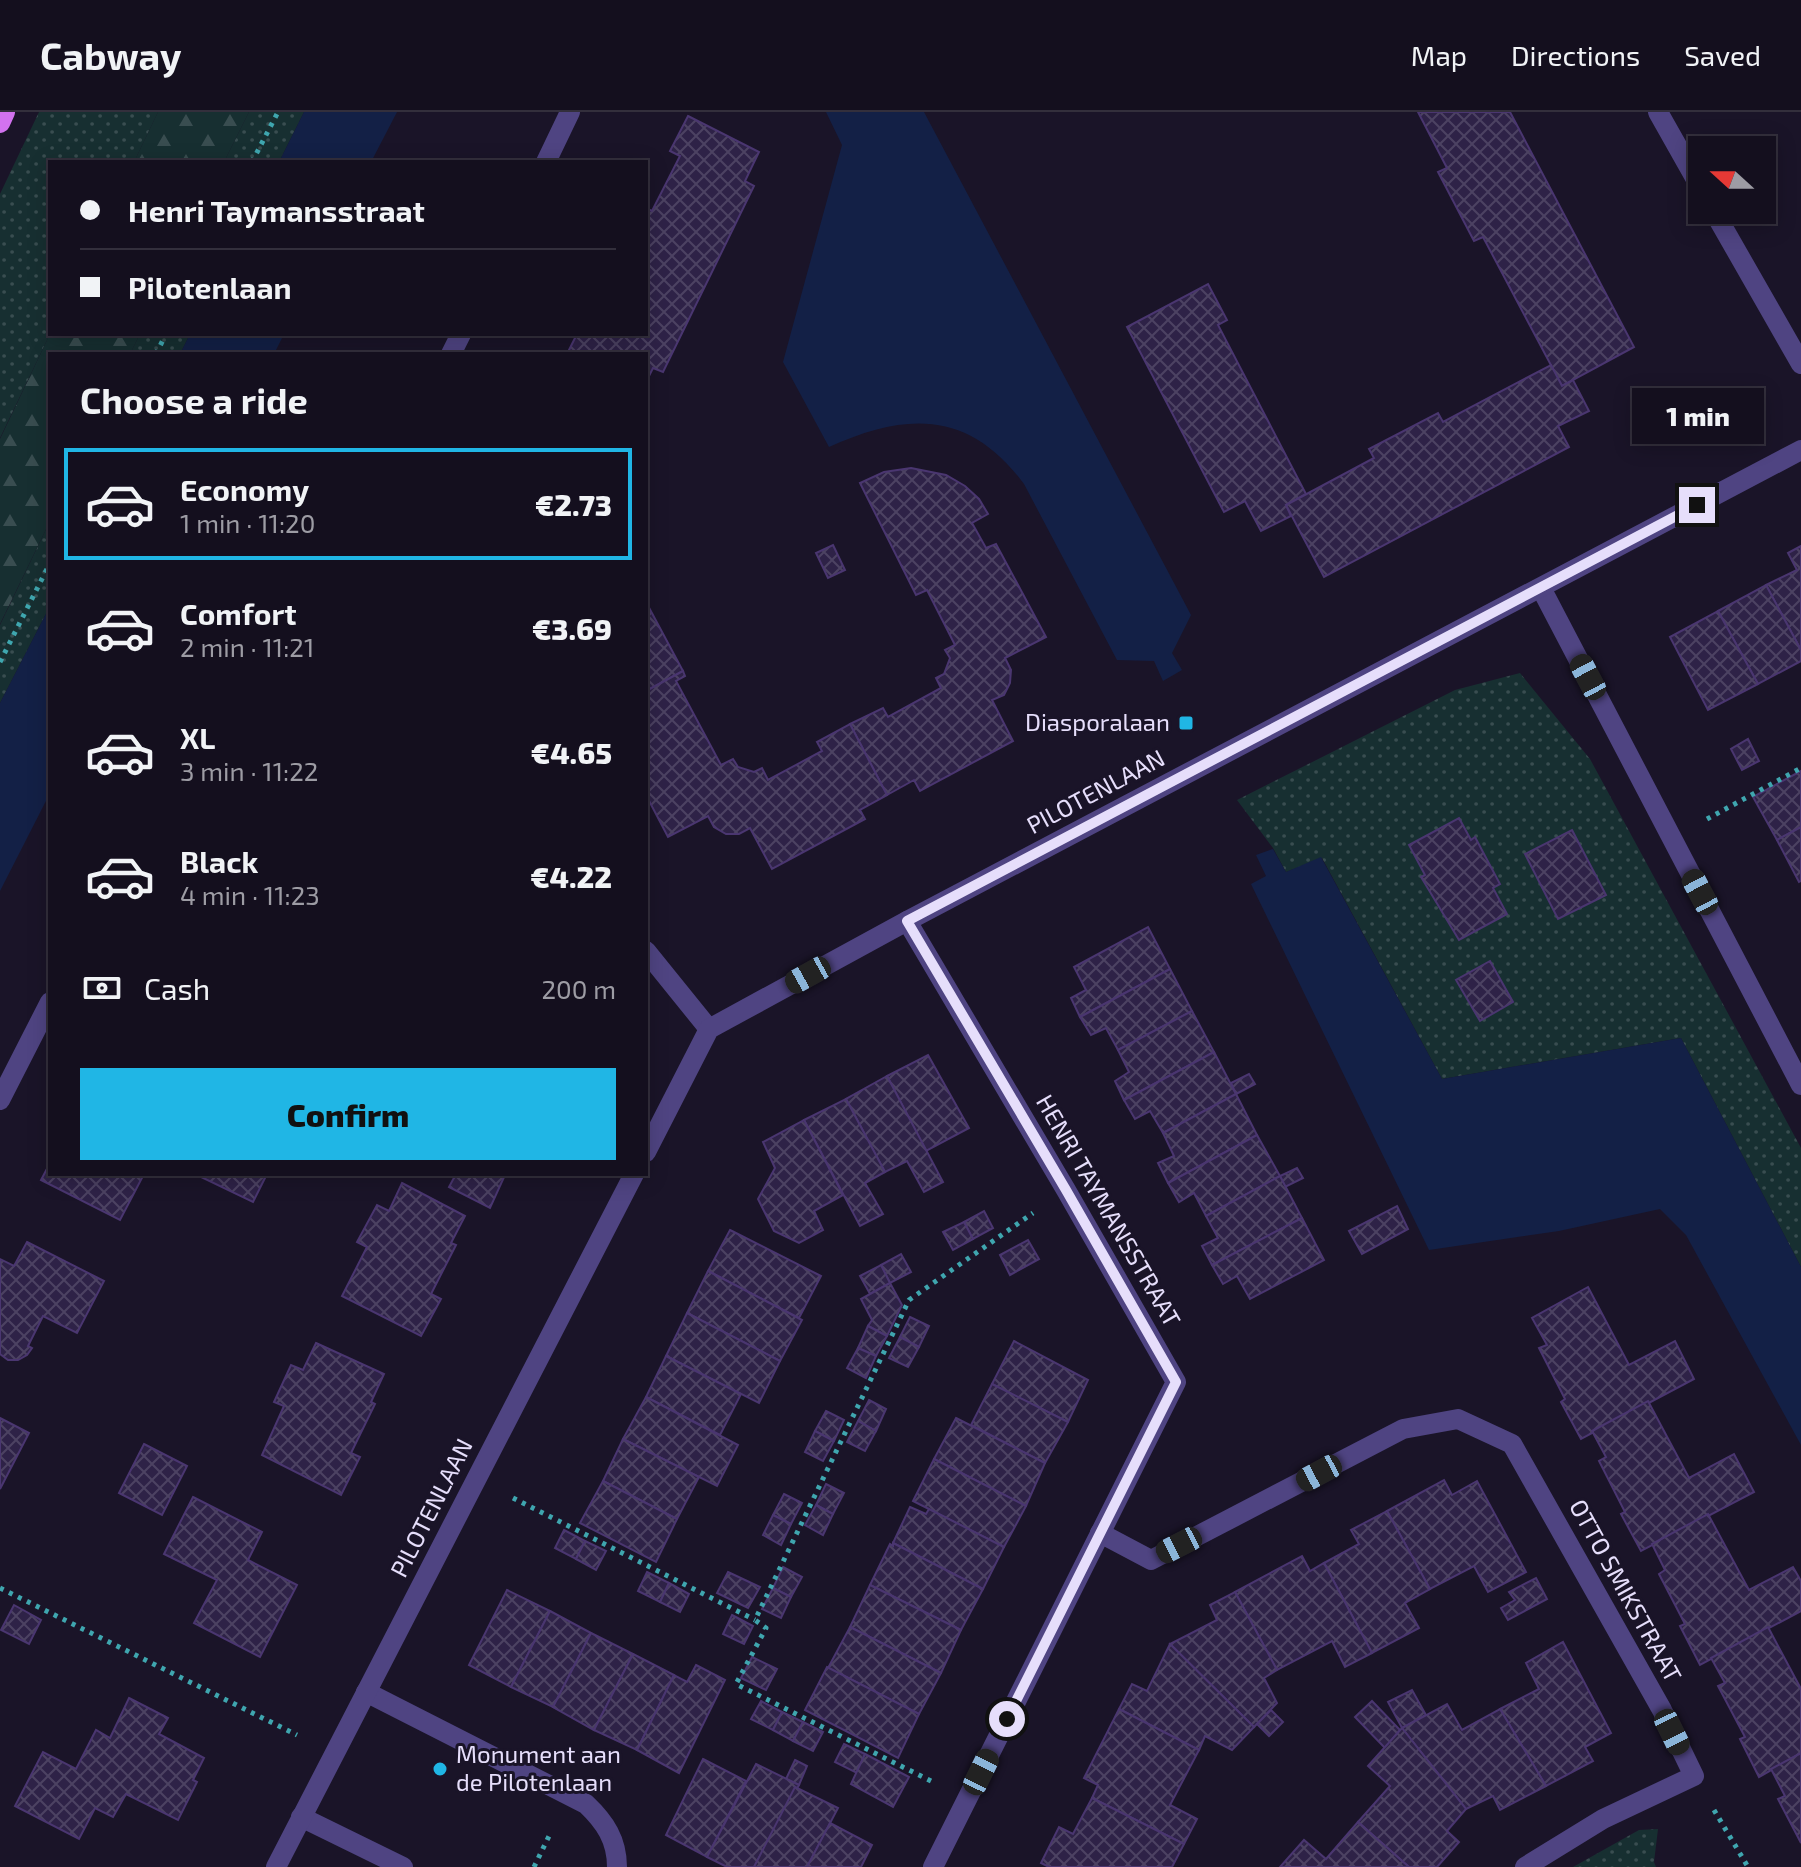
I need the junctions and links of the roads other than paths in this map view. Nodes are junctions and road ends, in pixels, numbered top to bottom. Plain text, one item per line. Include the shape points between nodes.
1 (5, 112) edge
2 (570, 112) edge
3 (1658, 112) edge
4 (0, 123) edge
5 (547, 160) edge
6 (1688, 165) edge
7 (1721, 224) edge
8 (1801, 364) edge
9 (1801, 450) edge
10 (1541, 588) junction
11 (907, 921) junction
12 (648, 953) edge
13 (48, 1006) edge
14 (709, 1029) junction
15 (1801, 1085) edge
16 (0, 1100) edge
17 (648, 1148) edge
18 (633, 1176) edge
19 (1100, 1533) junction
20 (366, 1692) junction
21 (301, 1817) junction
22 (276, 1867) edge
23 (403, 1867) edge
24 (617, 1867) edge
25 (933, 1867) edge
26 (1525, 1867) edge

1 - 4 main road
2 - 5 street
3 - 6 street
7 - 8 street
9 - 10 street, PILOTENLAAN
10 - 11 street, PILOTENLAAN
10 - 15 street
11 - 14 street, PILOTENLAAN
11 - 19 street, HENRI TAYMANSSTRAAT via 1176,1382
12 - 14 street
13 - 16 street
14 - 17 street
18 - 20 street, PILOTENLAAN
19 - 25 street, HENRI TAYMANSSTRAAT
19 - 26 street, OTTO SMIKSTRAAT via 1151,1560 1403,1429 1458,1419 1512,1444 1694,1776 1603,1819
20 - 21 street, PILOTENLAAN
20 - 24 street via 586,1804 612,1836
21 - 22 street, PILOTENLAAN
21 - 23 street

